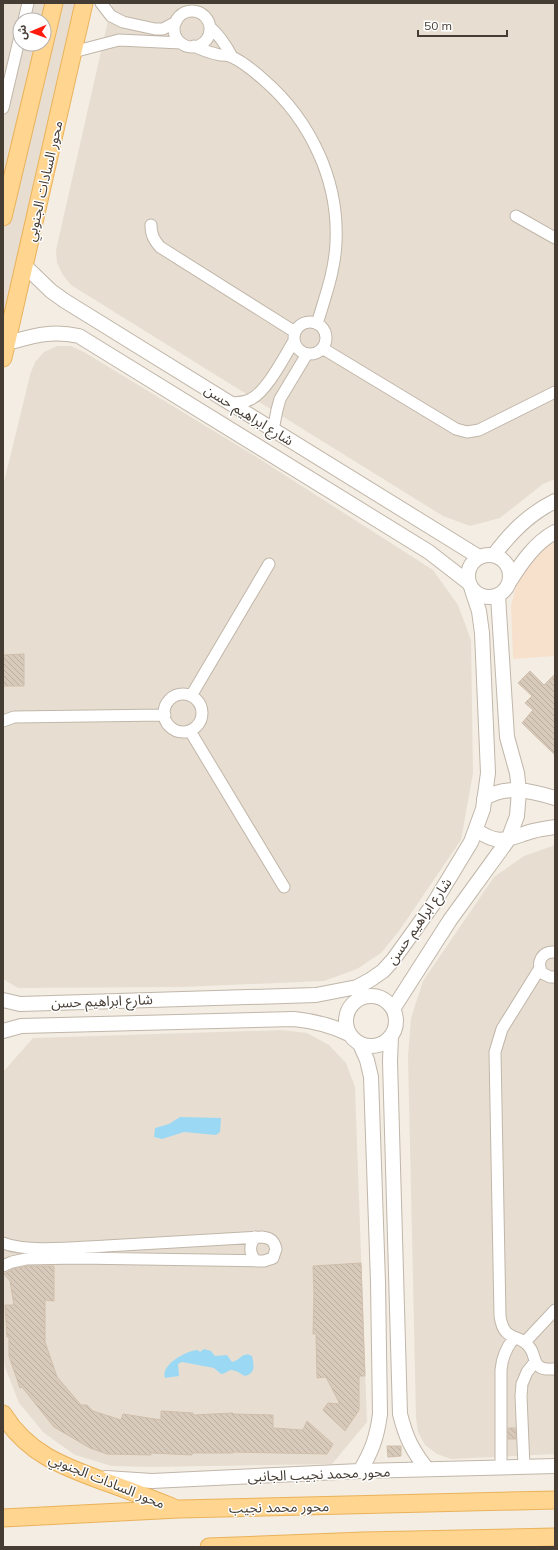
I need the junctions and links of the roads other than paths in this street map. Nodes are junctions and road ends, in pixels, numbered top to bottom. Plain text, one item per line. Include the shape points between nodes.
1 (54, 3) edge
2 (84, 3) edge
3 (101, 3) edge
4 (184, 3) edge
5 (200, 3) edge
6 (179, 18) junction
7 (208, 22) junction
8 (181, 43) junction
9 (194, 46) junction
10 (16, 52) edge
11 (73, 52) junction
12 (232, 57) junction
13 (3, 108) edge
14 (4, 210) edge
15 (516, 216) dead end
16 (151, 225) dead end
17 (555, 238) edge
18 (24, 265) junction
19 (317, 324) junction
20 (294, 337) junction
21 (322, 348) junction
22 (5, 351) edge
23 (307, 354) junction
24 (552, 395) edge
25 (230, 403) junction
26 (273, 430) junction
27 (263, 449) junction
28 (555, 501) edge
29 (555, 532) edge
30 (494, 555) junction
31 (479, 558) junction
32 (269, 564) dead end
33 (510, 581) junction
34 (471, 586) junction
35 (498, 596) junction
36 (191, 696) junction
37 (3, 711) edge
38 (165, 715) junction
39 (14, 717) junction
40 (3, 721) edge
41 (190, 731) junction
42 (520, 791) junction
43 (555, 798) edge
44 (484, 799) junction
45 (555, 827) edge
46 (476, 830) junction
47 (508, 840) junction
48 (284, 887) dead end
49 (555, 952) edge
50 (540, 968) junction
51 (555, 977) edge
52 (358, 993) junction
53 (3, 1000) edge
54 (393, 1008) junction
55 (3, 1031) edge
56 (349, 1034) junction
57 (391, 1037) junction
58 (360, 1044) junction
59 (255, 1238) junction
60 (3, 1243) edge
61 (77, 1253) junction
62 (256, 1261) junction
63 (3, 1266) edge
64 (378, 1282) junction
65 (397, 1282) junction
66 (555, 1310) edge
67 (520, 1340) junction
68 (535, 1362) junction
69 (555, 1369) edge
70 (4, 1421) edge
71 (524, 1466) junction
72 (555, 1466) edge
73 (501, 1467) junction
74 (428, 1469) junction
75 (360, 1471) junction
76 (84, 1474) junction
77 (555, 1500) edge
78 (179, 1509) junction
79 (3, 1518) edge
80 (555, 1537) edge
81 (363, 1544) edge
82 (209, 1547) edge

1 - 14 main road
2 - 11 main road, محور السادات الجنوبي
3 - 6 street via 111,16 123,22 155,29 163,29
4 - 6 street
5 - 7 street
6 - 7 street via 186,12 196,12
6 - 8 street via 174,29
7 - 9 street via 209,34 206,40
7 - 12 street
8 - 9 street
8 - 11 street via 119,40
9 - 12 street
10 - 13 street
11 - 18 main road, محور السادات الجنوبي
12 - 19 street via 255,72 279,93 315,144 328,176 335,208 336,241 333,274
15 - 17 street
16 - 20 street via 154,241 160,247
18 - 22 main road, محور السادات الجنوبي
18 - 25 street, شارع ابراهيم حسن via 65,301
19 - 20 street via 306,323 298,328
19 - 21 street via 325,335
20 - 23 street via 296,347
20 - 25 street via 263,389 252,399
21 - 23 street via 313,354
21 - 24 street via 456,429 467,432 479,430
22 - 27 street, شارع ابراهيم حسن via 45,334 62,332 79,336
23 - 26 street via 280,399
25 - 26 street, شارع ابراهيم حسن
26 - 27 street
26 - 31 street, شارع ابراهيم حسن
27 - 34 street, شارع ابراهيم حسن via 428,552
28 - 30 street via 523,521
29 - 33 street via 521,563
30 - 31 street
30 - 33 street via 507,565
31 - 34 street via 469,569
32 - 36 street
33 - 35 street via 508,587
34 - 35 street via 484,597
34 - 44 street, شارع ابراهيم حسن via 479,611 482,633 488,773
35 - 42 street, شارع ابراهيم حسن via 507,738
36 - 38 street via 185,694 172,698 165,708
36 - 41 street via 196,699 202,710 199,723
37 - 39 street
38 - 39 street
38 - 41 street via 166,721 174,729
39 - 40 street
41 - 48 street
42 - 43 street
42 - 44 street via 502,790
42 - 47 street, شارع ابراهيم حسن via 517,816
44 - 46 street, شارع ابراهيم حسن
45 - 47 street
46 - 47 street via 489,837
46 - 52 street, شارع ابراهيم حسن via 434,903 393,960
47 - 54 street, شارع ابراهيم حسن via 450,920
49 - 50 street via 544,954 539,963
50 - 51 street via 546,976
50 - 67 street via 502,1029 495,1060 500,1316 501,1325 506,1333
52 - 53 street, شارع ابراهيم حسن via 20,1004
52 - 54 street via 382,998
52 - 56 street via 346,1018
54 - 57 street via 396,1023
55 - 56 street, شارع ابراهيم حسن via 21,1026 294,1019 313,1020
56 - 58 street
57 - 58 street via 377,1046
57 - 65 street
58 - 64 street via 371,1077
59 - 61 street
59 - 62 street via 250,1249
59 - 62 street via 268,1238 275,1244 276,1249 273,1258
60 - 61 street via 12,1247
61 - 62 street
61 - 63 street via 26,1259
64 - 65 street
64 - 75 street via 380,1414 370,1454
65 - 74 street via 400,1414 405,1434 414,1452
66 - 67 street
67 - 68 street via 530,1348
67 - 73 street via 507,1347 502,1358
68 - 69 street via 539,1367
68 - 71 street via 522,1384
70 - 76 main road, محور السادات الجنوبي via 38,1452
71 - 72 street, محور محمد نجيب الجانبى
71 - 73 street, محور محمد نجيب الجانبى
73 - 74 street, محور محمد نجيب الجانبى
74 - 75 street, محور محمد نجيب الجانبى
75 - 76 street, محور محمد نجيب الجانبى via 152,1481
76 - 78 main road, محور السادات الجنوبي
77 - 78 main road, محور محمد نجيب
78 - 79 main road, محور محمد نجيب
80 - 81 main road
81 - 82 main road

